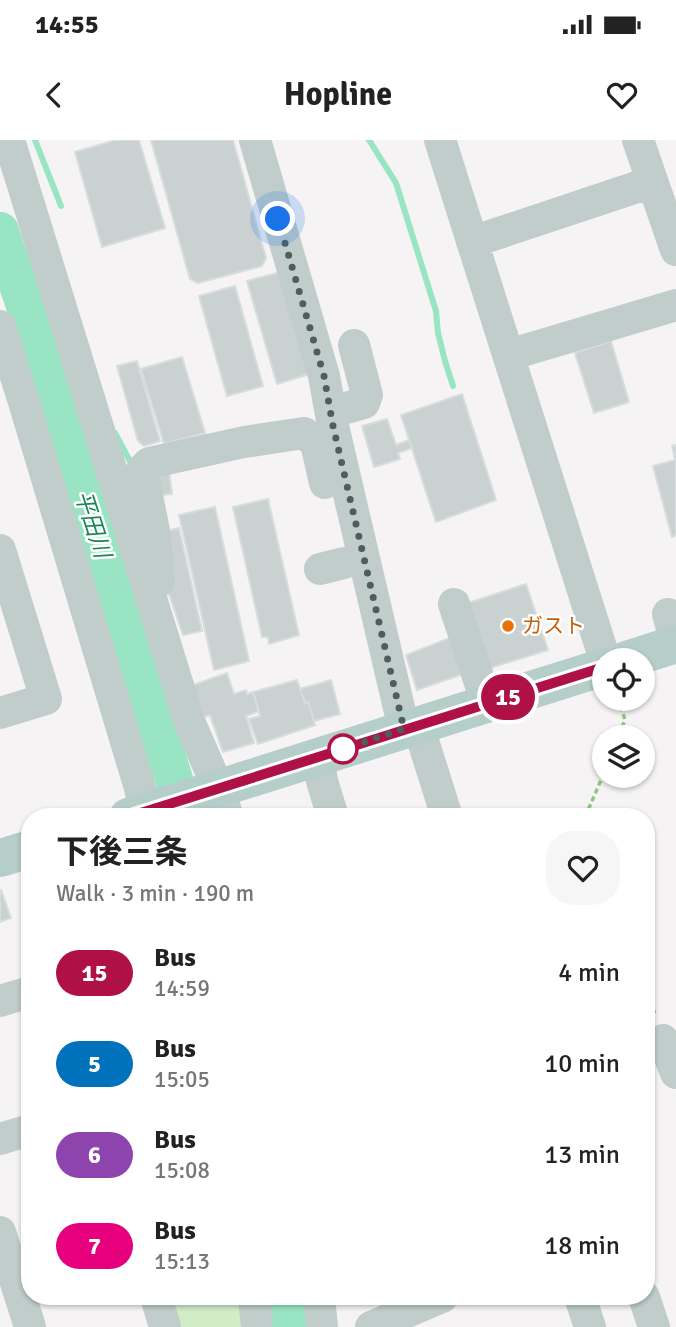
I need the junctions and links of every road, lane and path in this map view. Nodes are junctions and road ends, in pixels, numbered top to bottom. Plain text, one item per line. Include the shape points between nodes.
1 (9, 140) edge
2 (255, 140) edge
3 (440, 140) edge
4 (638, 140) edge
5 (652, 182) junction
6 (472, 242) junction
7 (676, 250) edge
8 (676, 305) edge
9 (0, 326) edge
10 (354, 345) dead end
11 (509, 355) junction
12 (331, 412) junction
13 (3, 570) edge
14 (454, 604) dead end
15 (390, 630) junction
16 (673, 634) edge
17 (178, 637) dead end
18 (599, 648) edge
19 (648, 648) edge
20 (592, 671) edge
21 (487, 704) junction
22 (0, 713) edge
23 (411, 727) junction
24 (318, 757) junction
25 (598, 788) edge
26 (217, 799) edge
27 (143, 808) edge
28 (173, 808) edge
29 (330, 808) edge
30 (443, 808) edge
31 (589, 808) edge
32 (21, 852) edge
33 (0, 858) edge
34 (21, 995) edge
35 (0, 1002) edge
36 (655, 1016) edge
37 (662, 1040) edge
38 (676, 1073) edge
39 (21, 1133) edge
40 (0, 1139) edge
41 (0, 1232) edge
42 (20, 1266) edge
43 (26, 1305) edge
44 (158, 1305) edge
45 (255, 1305) edge
46 (320, 1305) edge
47 (423, 1305) edge
48 (583, 1305) edge
49 (647, 1305) edge
50 (30, 1327) edge
51 (165, 1327) edge
52 (257, 1327) edge
53 (323, 1327) edge
54 (371, 1327) edge
55 (590, 1327) edge
56 (654, 1327) edge

1 - 26 street
2 - 12 street
3 - 6 street
4 - 5 street
5 - 6 street
5 - 7 street
6 - 11 street
8 - 11 street
9 - 27 street
10 - 12 street via 367,395 364,403
11 - 18 street via 573,600
12 - 15 street
13 - 22 street via 46,699
14 - 21 street
15 - 17 street via 364,648 332,566 316,443 304,433 149,463 142,470 157,576
15 - 23 street
16 - 19 main road
20 - 21 main road
21 - 23 main road
23 - 24 main road
23 - 30 street
24 - 26 main road
24 - 29 street
25 - 31 path
26 - 28 main road
32 - 33 main road
34 - 35 street
36 - 37 path
37 - 38 street
39 - 40 street
41 - 42 street
43 - 50 street
44 - 51 street
45 - 52 street
46 - 53 street
47 - 54 street
48 - 55 street
49 - 56 street

